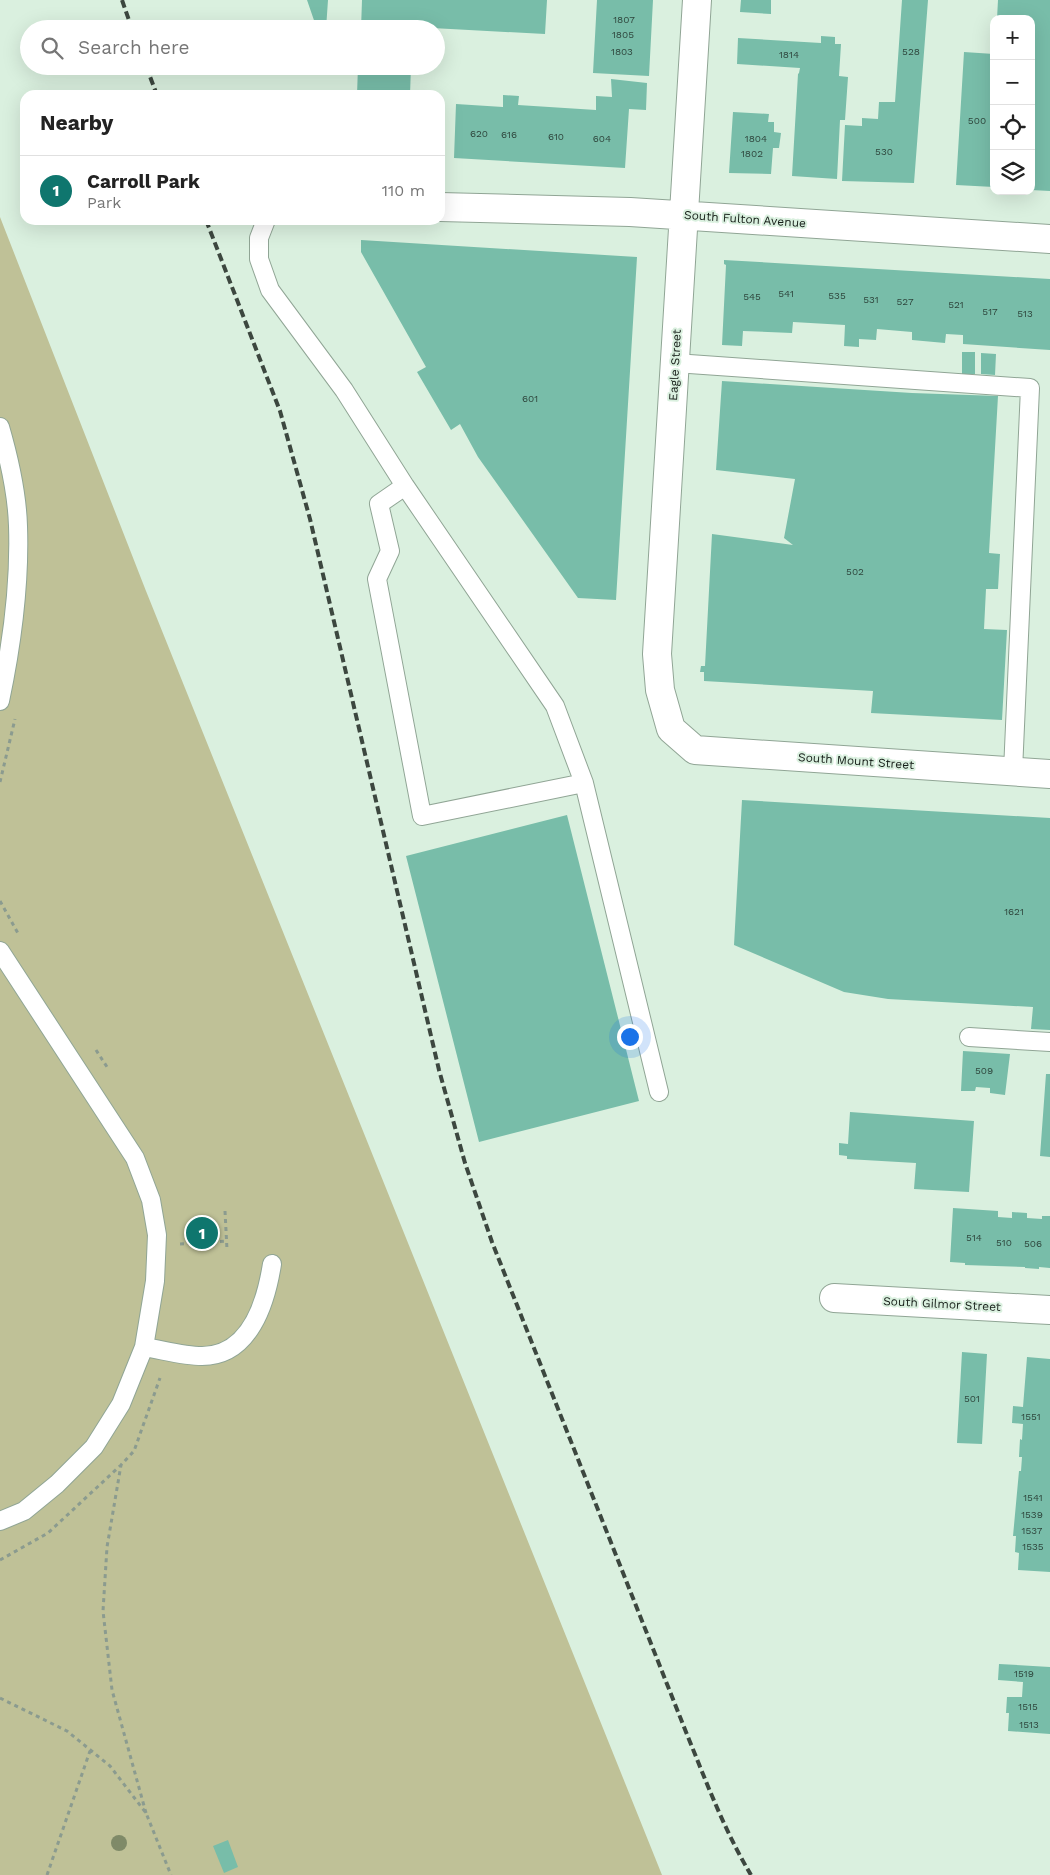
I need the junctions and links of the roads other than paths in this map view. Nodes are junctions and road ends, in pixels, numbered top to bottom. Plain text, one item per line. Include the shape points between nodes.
1 (697, 0) edge
2 (445, 207) edge
3 (684, 215) junction
4 (264, 225) edge
5 (1050, 239) edge
6 (675, 363) junction
7 (0, 428) edge
8 (6, 483) edge
9 (405, 486) junction
10 (0, 701) edge
11 (671, 728) joint
12 (1013, 771) junction
13 (1050, 774) edge
14 (584, 783) junction
15 (0, 951) edge
16 (969, 1036) dead end
17 (1050, 1042) edge
18 (659, 1092) dead end
19 (272, 1264) dead end
20 (834, 1298) dead end
21 (1050, 1310) edge
22 (144, 1347) junction
23 (0, 1521) edge

1 - 3 street, Eagle Street
2 - 3 street, South Fulton Avenue
3 - 5 street, South Fulton Avenue
3 - 6 street, Eagle Street
4 - 9 lane via 259,238 259,259 270,290 344,390
6 - 11 street, Eagle Street via 657,654 660,690
6 - 12 lane via 1030,388
7 - 8 lane via 9,461
8 - 10 lane via 18,524 17,576
9 - 14 lane via 555,706
9 - 14 lane via 379,504 390,551 377,579 422,816
11 - 12 street, South Mount Street via 694,750
12 - 13 street, South Mount Street
14 - 18 lane
15 - 22 lane via 135,1158 151,1200 157,1235 155,1281
16 - 17 lane
19 - 22 lane via 263,1304 247,1334 225,1351 203,1356
20 - 21 street, South Gilmor Street
22 - 23 lane via 121,1404 94,1447 24,1511

